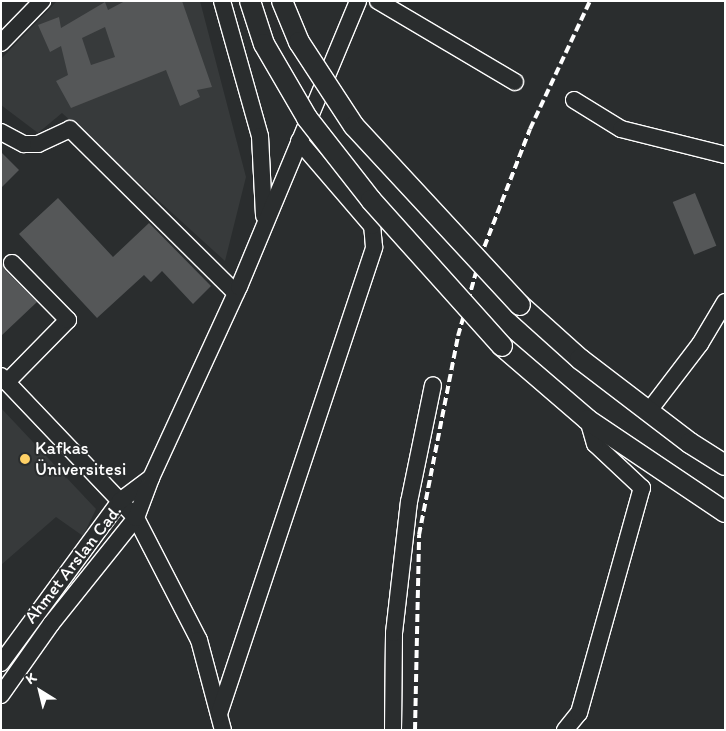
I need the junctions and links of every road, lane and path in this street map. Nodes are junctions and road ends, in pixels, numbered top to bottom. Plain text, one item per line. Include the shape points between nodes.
1 (42, 1) edge
2 (222, 1) edge
3 (250, 1) edge
4 (282, 1) edge
5 (358, 1) edge
6 (378, 1) edge
7 (1, 43) edge
8 (515, 82) dead end
9 (574, 100) dead end
10 (1, 132) edge
11 (299, 141) junction
12 (725, 155) edge
13 (264, 224) junction
14 (12, 263) dead end
15 (236, 293) junction
16 (725, 302) edge
17 (4, 379) edge
18 (433, 385) dead end
19 (648, 412) junction
20 (588, 420) junction
21 (725, 465) edge
22 (151, 478) junction
23 (120, 501) junction
24 (725, 512) edge
25 (136, 518) junction
26 (1, 663) edge
27 (1, 694) edge
28 (222, 725) edge
29 (393, 730) edge
30 (565, 730) edge

1 - 7 street
2 - 13 street via 260,136
3 - 20 main road, bridge via 264,44 307,118 371,200 502,346
4 - 19 main road, bridge via 299,42 354,126 438,220 520,304 580,359
5 - 11 street
6 - 8 street
9 - 12 street via 621,130
10 - 15 street via 24,144 38,144 70,129
11 - 13 street
11 - 28 street via 372,226 374,247
13 - 15 street
14 - 17 street via 68,320
15 - 22 street
16 - 19 street via 700,344
17 - 23 street
18 - 29 street via 410,502 394,633
19 - 21 main road
20 - 24 main road
20 - 30 street via 595,444 642,488 578,714
22 - 23 street, Ahmet Arslan Cad.
22 - 25 street, Ahmet Arslan Cad.
23 - 25 street
23 - 26 street, Ahmet Arslan Cad.
25 - 27 street, Ahmet Arslan Cad. via 51,624
25 - 28 street via 199,640

